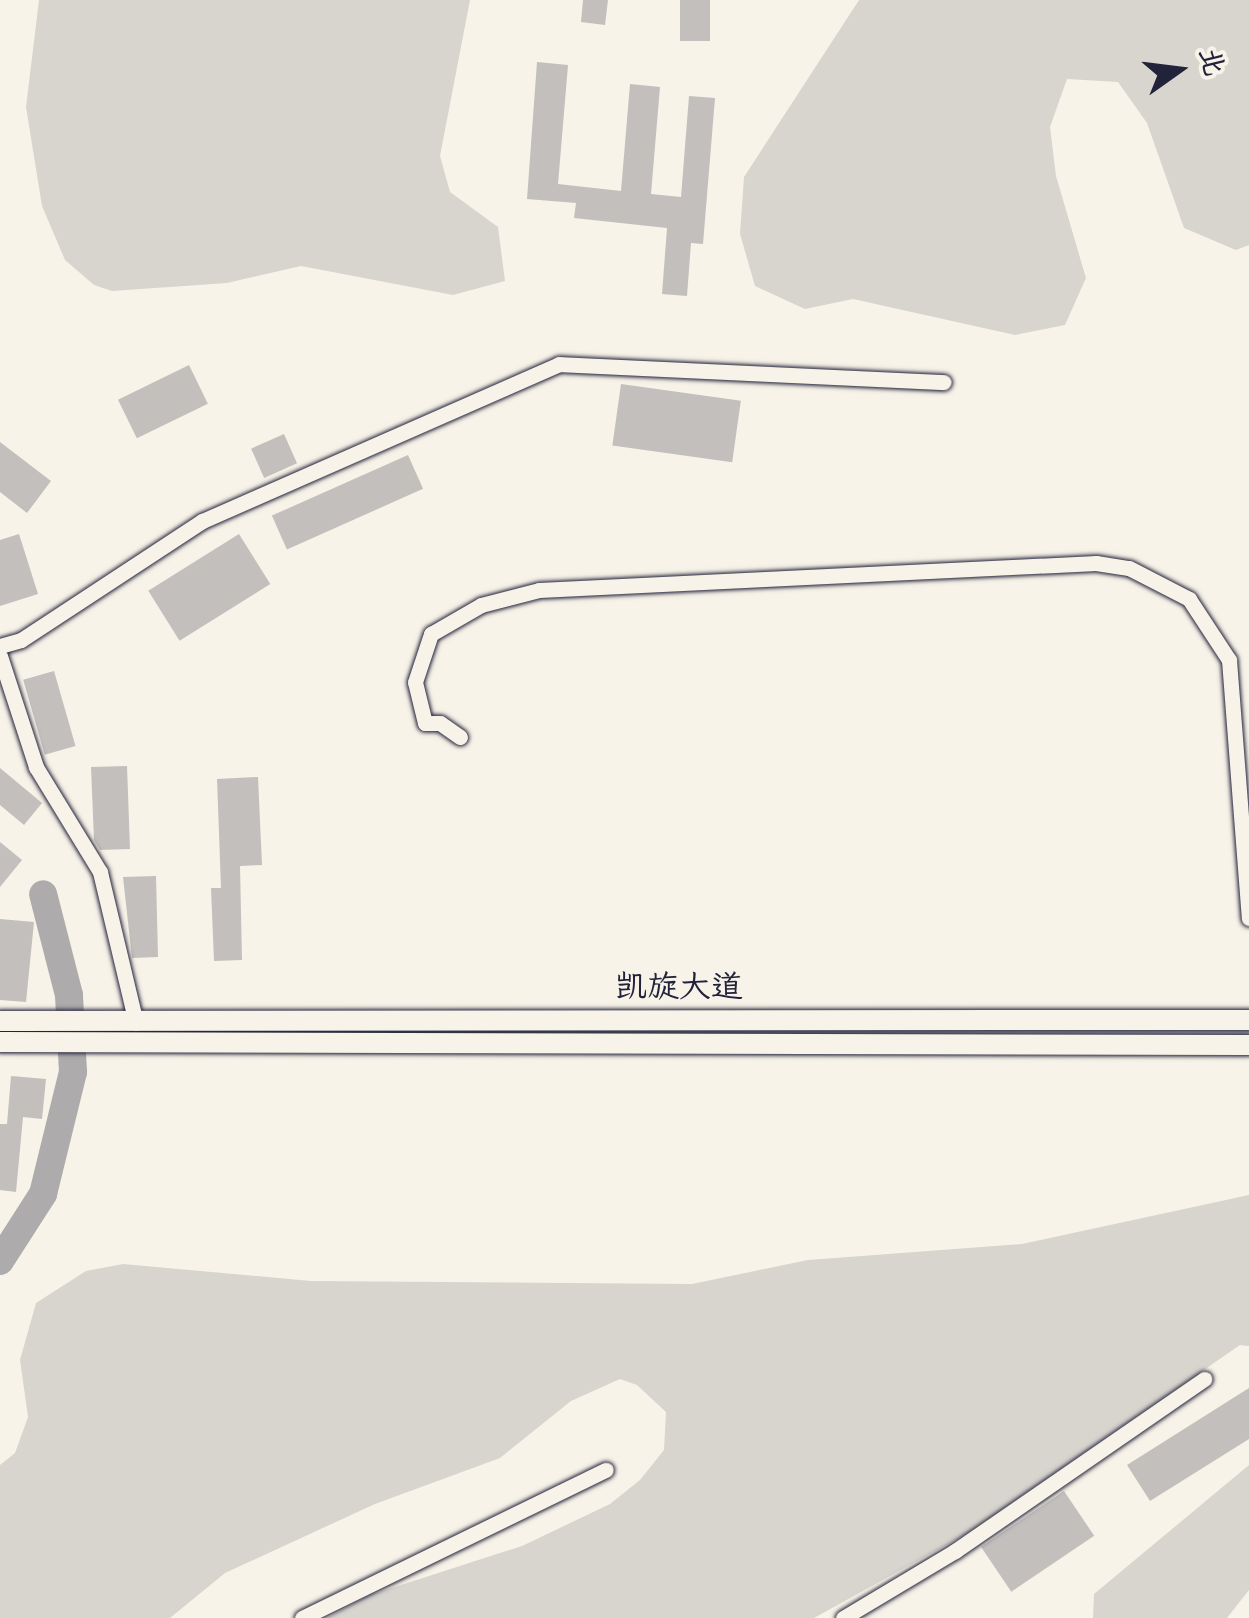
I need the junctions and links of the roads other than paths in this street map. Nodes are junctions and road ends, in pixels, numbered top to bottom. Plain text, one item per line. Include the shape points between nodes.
1 (944, 382) dead end
2 (0, 646) edge
3 (0, 656) edge
4 (460, 737) dead end
5 (1249, 918) edge
6 (1249, 1020) edge
7 (0, 1021) edge
8 (136, 1023) junction
9 (52, 1031) junction
10 (109, 1032) junction
11 (0, 1042) edge
12 (1249, 1045) edge
13 (1204, 1379) dead end
14 (606, 1470) dead end
15 (302, 1618) edge
16 (843, 1618) edge

1 - 2 street via 560,364 202,522 21,640
3 - 8 street via 36,767 100,872
4 - 5 street via 425,723 415,682 430,634 481,605 540,590 1096,564 1130,568 1189,600 1229,660
6 - 8 main road, 凯旋大道
7 - 9 main road
8 - 10 main road, 凯旋大道
9 - 10 main road
9 - 11 main road
10 - 12 main road, 凯旋大道
13 - 16 street via 955,1551
14 - 15 street

